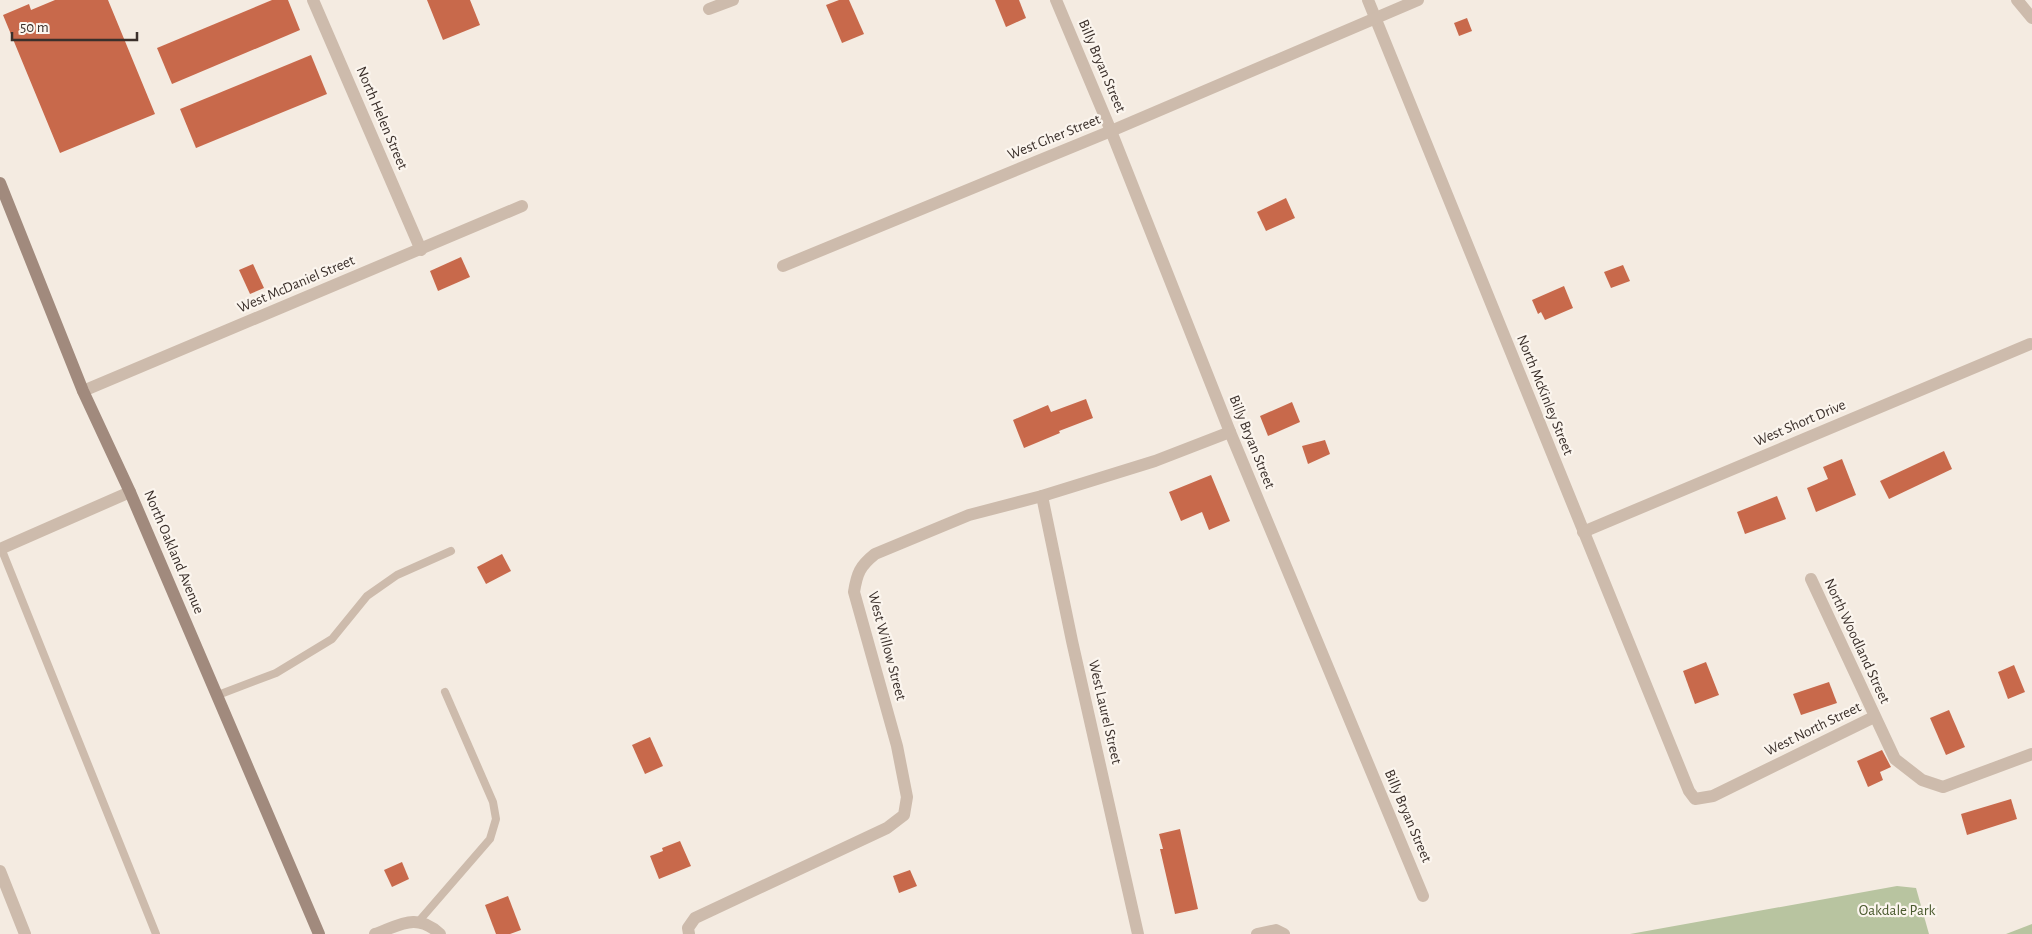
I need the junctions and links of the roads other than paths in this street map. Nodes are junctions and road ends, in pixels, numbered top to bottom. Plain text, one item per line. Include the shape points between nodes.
1 (313, 0) edge
2 (733, 0) edge
3 (1056, 0) edge
4 (1368, 0) edge
5 (1418, 0) edge
6 (2016, 0) edge
7 (709, 9) dead end
8 (1375, 18) junction
9 (2032, 18) edge
10 (1112, 131) junction
11 (0, 183) edge
12 (522, 206) dead end
13 (421, 250) junction
14 (783, 266) dead end
15 (2030, 344) dead end
16 (83, 391) junction
17 (1230, 432) junction
18 (130, 492) junction
19 (1042, 496) junction
20 (1583, 532) junction
21 (1, 548) edge
22 (452, 551) dead end
23 (1811, 578) dead end
24 (445, 692) dead end
25 (218, 695) junction
26 (1874, 717) junction
27 (2032, 754) edge
28 (1695, 800) joint
29 (0, 871) edge
30 (1423, 896) dead end
31 (419, 921) junction
32 (25, 934) edge
33 (156, 934) edge
34 (318, 934) edge
35 (375, 934) edge
36 (440, 934) edge
37 (689, 934) edge
38 (1138, 934) edge
39 (1256, 934) edge
40 (1284, 934) edge

1 - 13 street, North Helen Street
2 - 7 street
3 - 10 street, Billy Bryan Street
4 - 8 street, North McKinley Street
5 - 8 street, West Gher Street
6 - 9 street
8 - 10 street, West Gher Street
8 - 20 street, North McKinley Street
10 - 14 street, West Gher Street
10 - 17 street, Billy Bryan Street
11 - 16 street, North Oakland Avenue
12 - 13 street, West McDaniel Street
13 - 16 street, West McDaniel Street
15 - 20 street, West Short Drive
16 - 18 street, North Oakland Avenue
17 - 19 street, West Willow Street via 1161,459
17 - 30 street, Billy Bryan Street
18 - 21 street
18 - 25 street, North Oakland Avenue
19 - 37 street, West Willow Street via 969,515 875,554 866,562 856,575 854,592 897,746 908,797 904,815 887,828 694,918 688,928
19 - 38 street, West Laurel Street
20 - 28 street, North McKinley Street via 1683,780
21 - 33 lane
22 - 25 lane via 396,574 367,596 332,639 276,673
23 - 26 street, North Woodland Street
24 - 31 lane via 493,802 496,819 490,839
25 - 34 street, North Oakland Avenue
26 - 27 street, West North Street via 1895,758 1922,780 1943,786
26 - 28 street, West North Street via 1712,796
29 - 32 street
31 - 35 street via 406,922
31 - 36 street via 430,924
39 - 40 street via 1276,930

